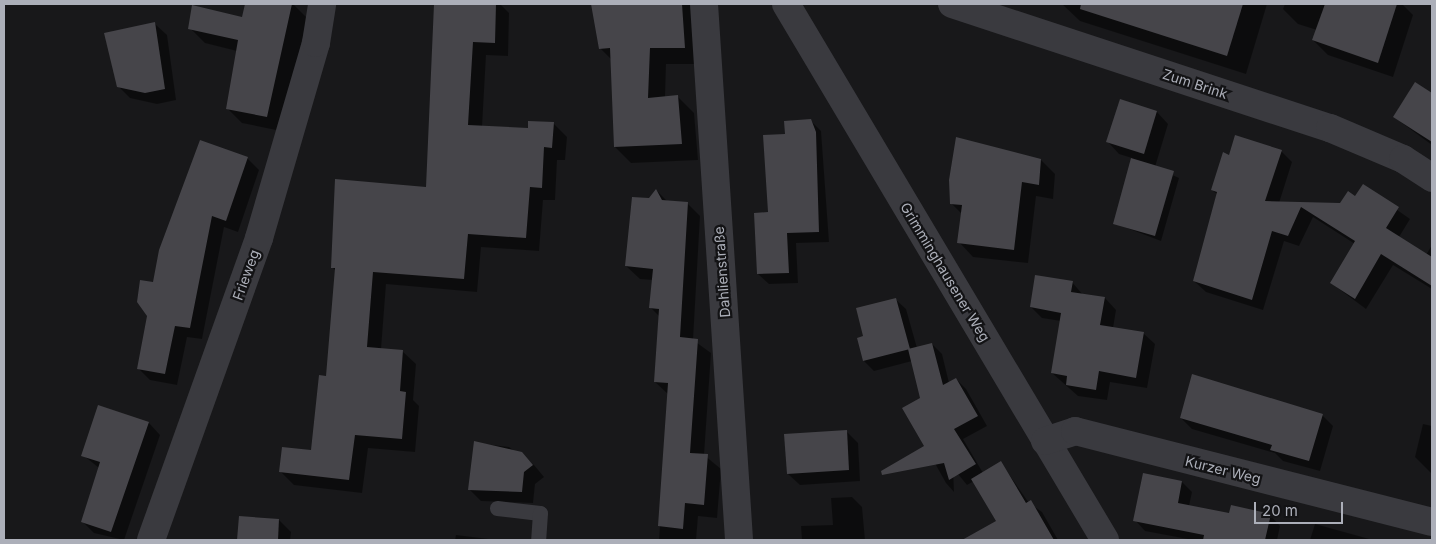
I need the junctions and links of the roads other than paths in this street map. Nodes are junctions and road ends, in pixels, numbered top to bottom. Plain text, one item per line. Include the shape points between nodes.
1 (322, 4) edge
2 (704, 4) edge
3 (786, 4) edge
4 (952, 4) edge
5 (1432, 178) edge
6 (1045, 441) junction
7 (498, 508) dead end
8 (1432, 522) edge
9 (151, 540) edge
10 (538, 540) edge
11 (739, 540) edge
12 (1105, 540) edge

1 - 9 street, Frieweg via 316,42 259,238
2 - 11 street, Dahlienstraße
3 - 6 street, Grimminghausener Weg
4 - 5 street, Zum Brink via 1330,128 1403,159
6 - 8 street, Kurzer Weg via 1075,431
6 - 12 street, Grimminghausener Weg
7 - 10 lane via 540,513

